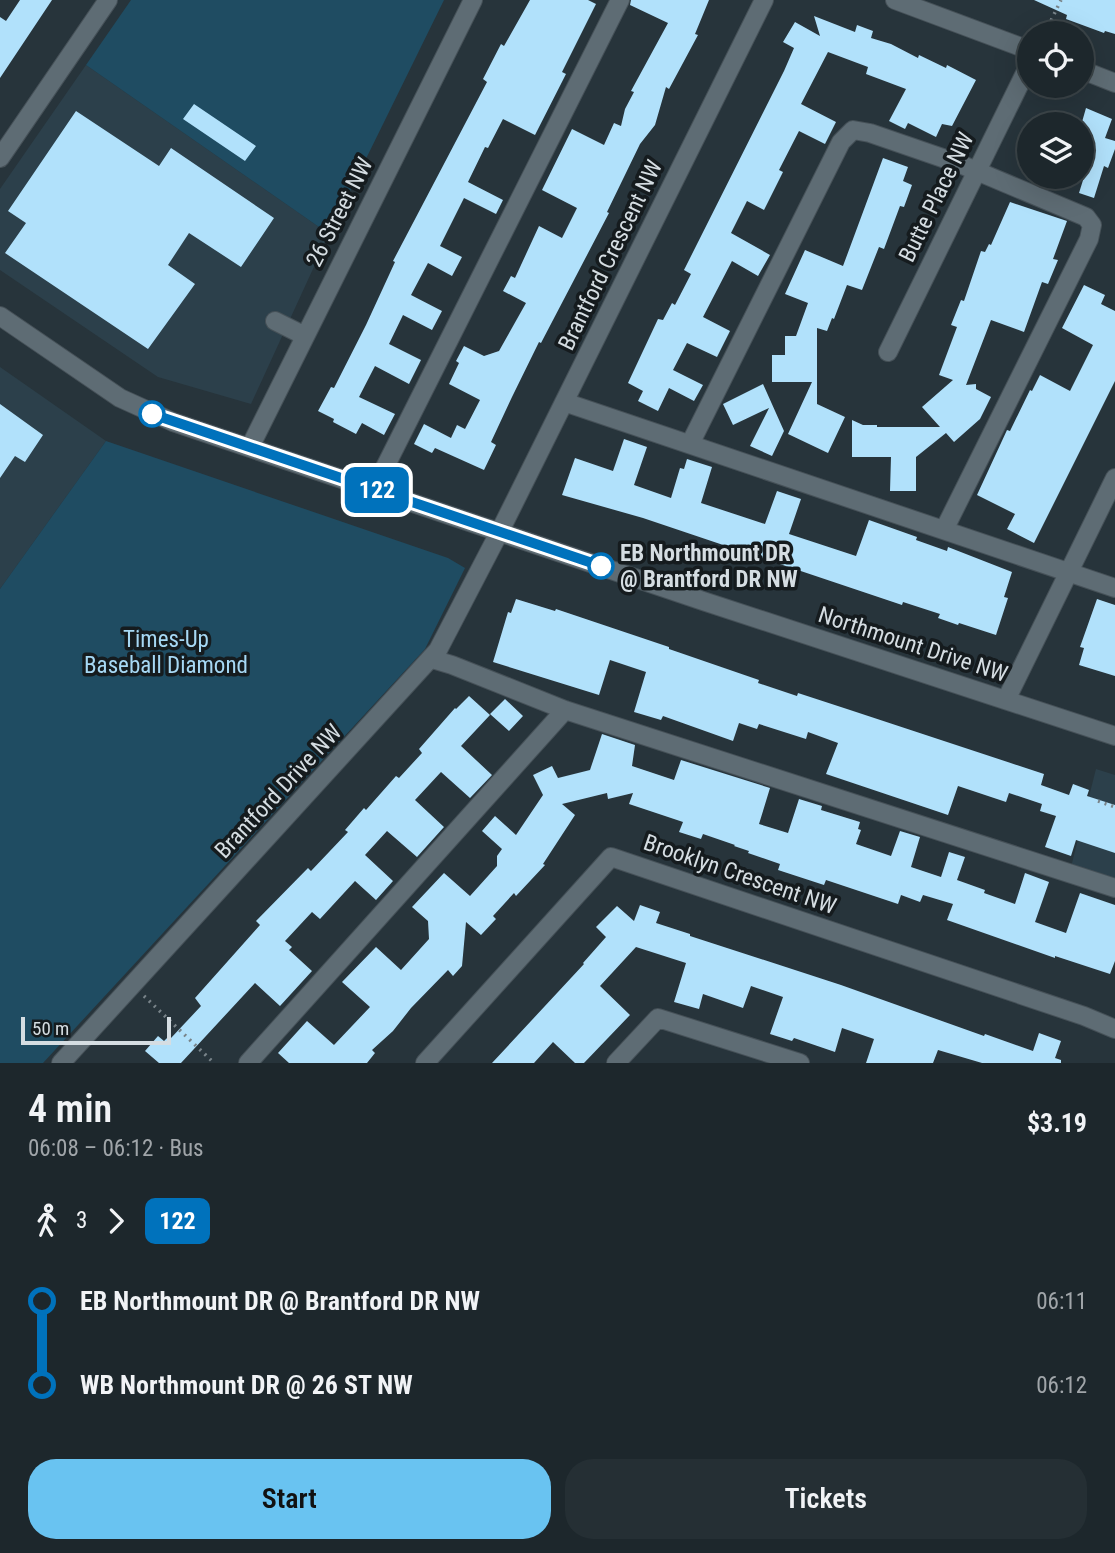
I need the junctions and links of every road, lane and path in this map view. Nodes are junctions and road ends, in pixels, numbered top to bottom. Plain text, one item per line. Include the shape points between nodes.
1 (108, 0) edge
2 (473, 0) edge
3 (620, 0) edge
4 (764, 0) edge
5 (895, 0) edge
6 (1061, 0) edge
7 (1051, 21) edge
8 (1017, 46) edge
9 (1094, 75) edge
10 (1115, 83) edge
11 (1017, 89) edge
12 (2, 150) edge
13 (976, 170) junction
14 (0, 316) edge
15 (275, 321) dead end
16 (305, 336) junction
17 (888, 352) dead end
18 (564, 402) junction
19 (691, 444) junction
20 (250, 447) junction
21 (1115, 478) edge
22 (374, 489) junction
23 (944, 530) junction
24 (500, 531) junction
25 (1067, 572) junction
26 (1115, 588) edge
27 (432, 659) junction
28 (1006, 700) junction
29 (565, 709) junction
30 (1115, 736) edge
31 (1098, 801) dead end
32 (1115, 807) edge
33 (1115, 888) edge
34 (132, 986) junction
35 (1115, 1028) edge
36 (61, 1063) edge
37 (214, 1063) edge
38 (248, 1063) edge
39 (425, 1063) edge
40 (616, 1063) edge
41 (800, 1063) edge

1 - 12 street
2 - 16 street, 26 Street NW
3 - 22 street
4 - 18 street, Brantford Crescent NW
5 - 8 street
6 - 7 path
9 - 10 street
11 - 13 street, Butte Place NW
13 - 17 street, Butte Place NW
13 - 19 street via 853,130 841,142
13 - 23 street via 1086,217 1092,225
14 - 20 street, Northmount Drive NW via 134,406
15 - 16 street
16 - 20 street, 26 Street NW
18 - 19 street
18 - 24 street, Brantford Crescent NW
19 - 23 street
20 - 22 street, Northmount Drive NW
21 - 25 street
22 - 24 street, Northmount Drive NW
23 - 25 street
24 - 27 street, Brantford Drive NW
24 - 28 street, Northmount Drive NW
25 - 26 street
25 - 28 street
27 - 29 street
27 - 34 street, Brantford Drive NW
28 - 30 street, Northmount Drive NW
29 - 33 street
29 - 38 street
31 - 32 path
34 - 36 street, Brantford Drive NW
34 - 37 path
35 - 39 street, Brooklyn Crescent NW via 611,857
40 - 41 street via 658,1018

